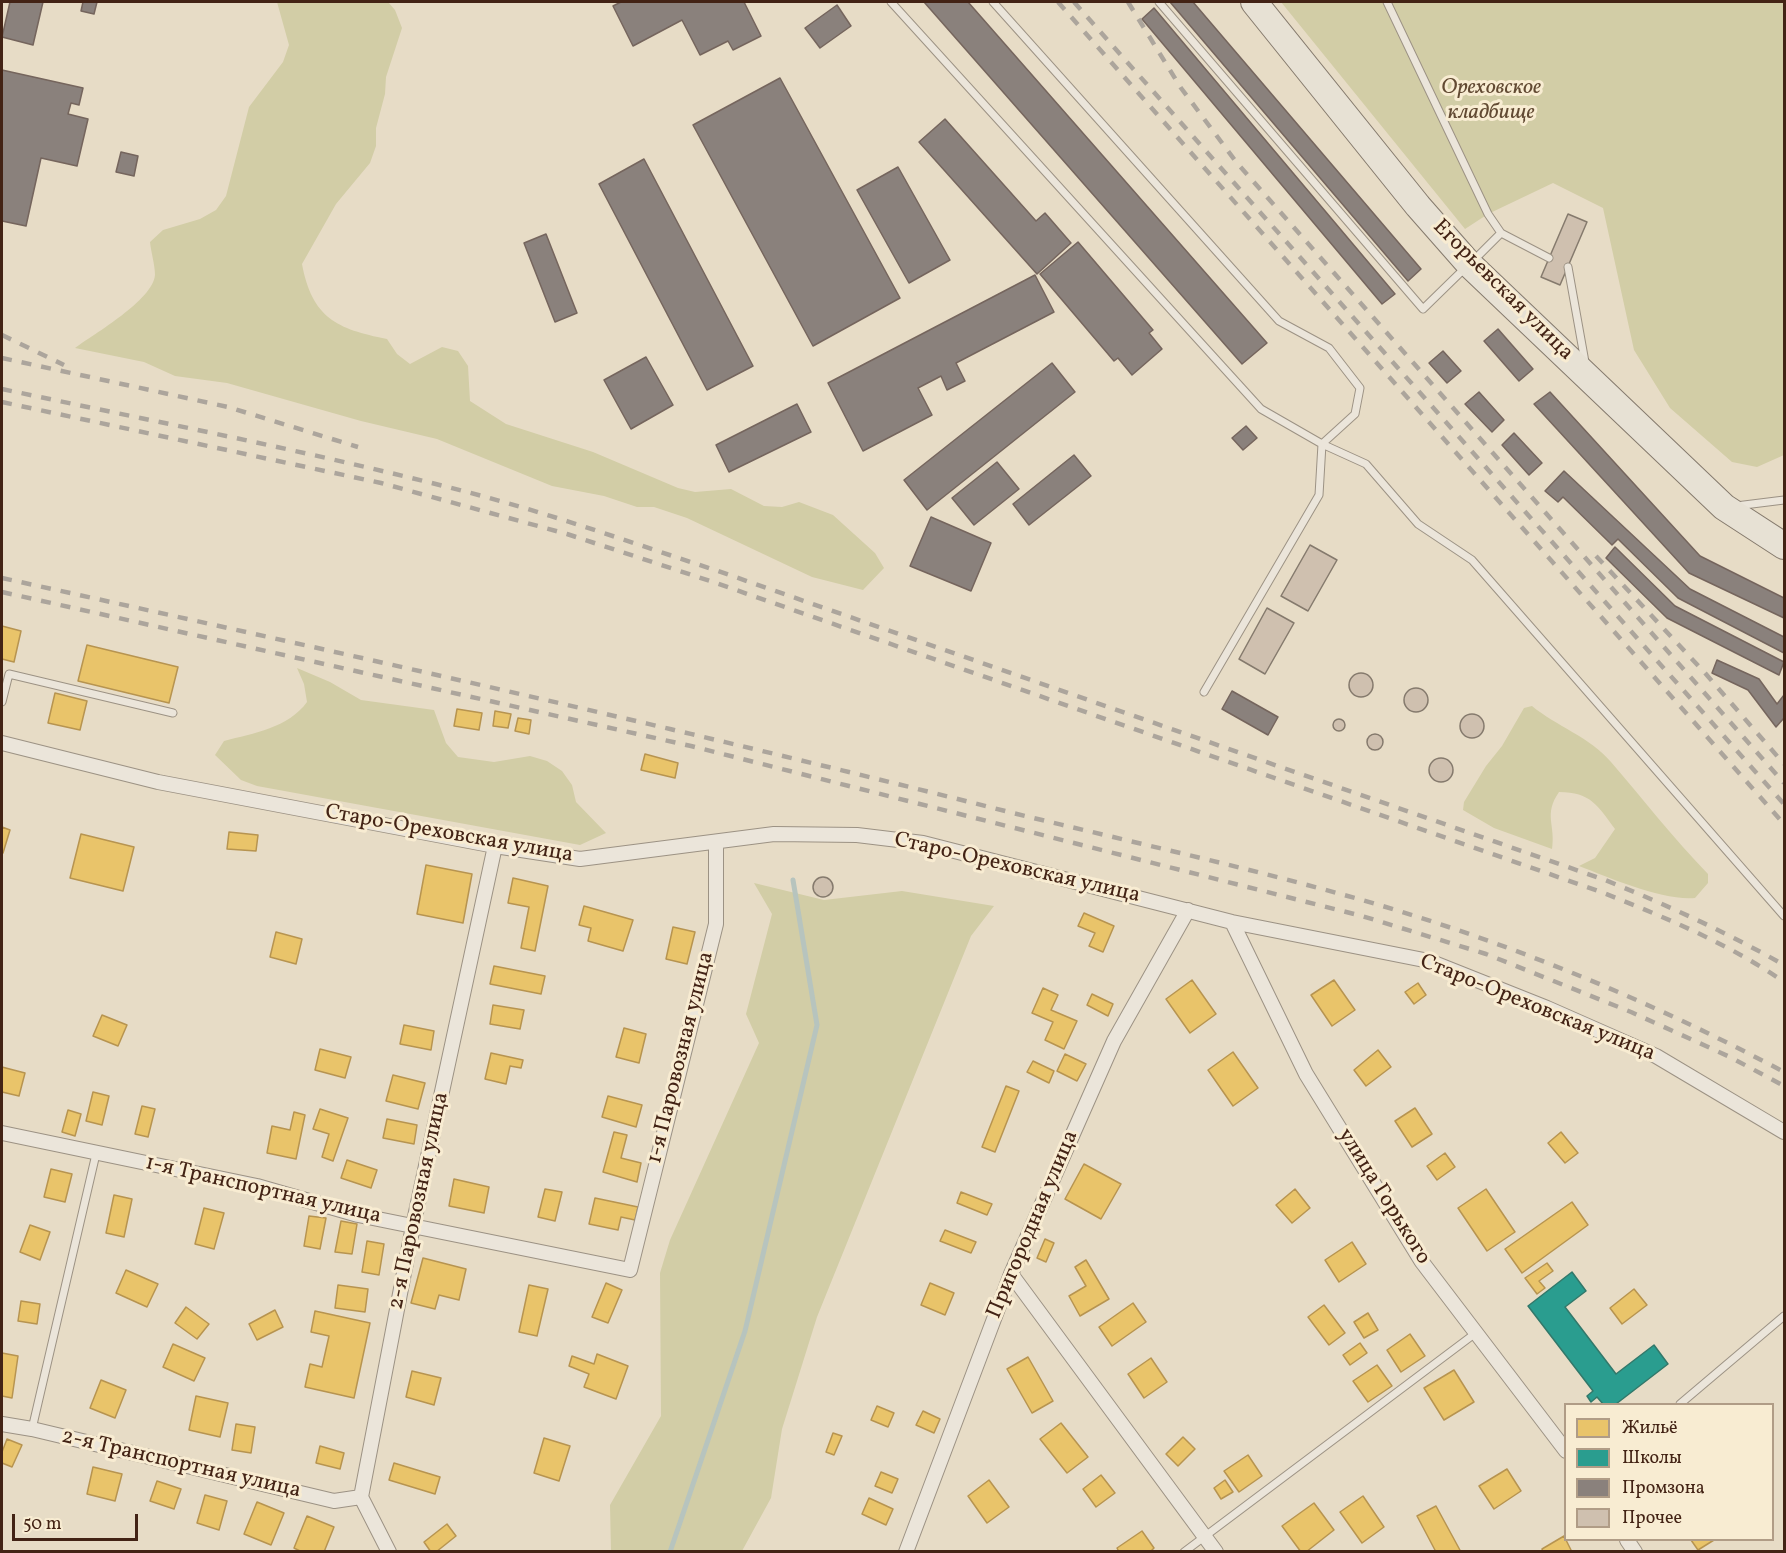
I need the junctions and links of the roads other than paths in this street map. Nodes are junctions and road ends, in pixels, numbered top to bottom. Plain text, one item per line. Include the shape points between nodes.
1 (891, 2) edge
2 (993, 2) edge
3 (1159, 2) edge
4 (1254, 2) edge
5 (1387, 2) edge
6 (1501, 233) junction
7 (1549, 258) dead end
8 (1469, 264) junction
9 (1568, 267) dead end
10 (1588, 377) junction
11 (1322, 444) junction
12 (1785, 500) edge
13 (1724, 507) junction
14 (1785, 546) edge
15 (1204, 692) dead end
16 (2, 702) edge
17 (173, 713) dead end
18 (2, 743) edge
19 (716, 843) junction
20 (495, 846) junction
21 (1188, 910) junction
22 (1785, 916) edge
23 (1232, 922) junction
24 (1785, 1132) edge
25 (2, 1133) edge
26 (96, 1154) junction
27 (413, 1226) junction
28 (630, 1270) joint
29 (1011, 1274) junction
30 (1785, 1316) edge
31 (1477, 1332) junction
32 (1681, 1403) edge
33 (2, 1424) edge
34 (32, 1429) junction
35 (1564, 1448) edge
36 (361, 1497) junction
37 (1204, 1537) junction
38 (389, 1551) edge
39 (906, 1551) edge
40 (1184, 1551) edge
41 (1216, 1551) edge

1 - 11 lane via 1261,409
2 - 11 lane via 1279,321 1329,348 1360,388 1355,414
3 - 8 lane via 1423,309
4 - 8 highway, Егорьевская улица
5 - 6 lane via 1488,214
6 - 7 lane
6 - 8 lane
8 - 10 highway, Егорьевская улица
9 - 10 lane
10 - 13 highway, Егорьевская улица
11 - 15 lane via 1319,495
11 - 22 lane via 1366,464 1418,524 1472,560
12 - 13 lane
13 - 14 highway, Егорьевская улица
16 - 17 lane via 9,674
18 - 20 street, Старо-Ореховская улица via 158,782
19 - 20 street, Старо-Ореховская улица via 580,859
19 - 21 street, Старо-Ореховская улица via 774,834 857,835 923,843
19 - 28 street, 1-я Паровозная улица via 716,924
20 - 27 street, 2-я Паровозная улица
21 - 23 street, Старо-Ореховская улица
21 - 29 street, Пригородная улица via 1114,1041
23 - 24 street, Старо-Ореховская улица via 1429,962 1656,1056
23 - 31 street, улица Горького via 1306,1074 1422,1262
25 - 26 street, 1-я Транспортная улица
26 - 27 street, 1-я Транспортная улица via 257,1186 358,1215
26 - 34 lane
27 - 28 street, 1-я Транспортная улица
27 - 36 street, 2-я Паровозная улица
29 - 37 street
29 - 39 street, Пригородная улица
30 - 32 lane
31 - 35 street, улица Горького
31 - 37 lane
33 - 34 street, 2-я Транспортная улица
34 - 36 street, 2-я Транспортная улица via 333,1501
36 - 38 street
37 - 40 lane
37 - 41 street

